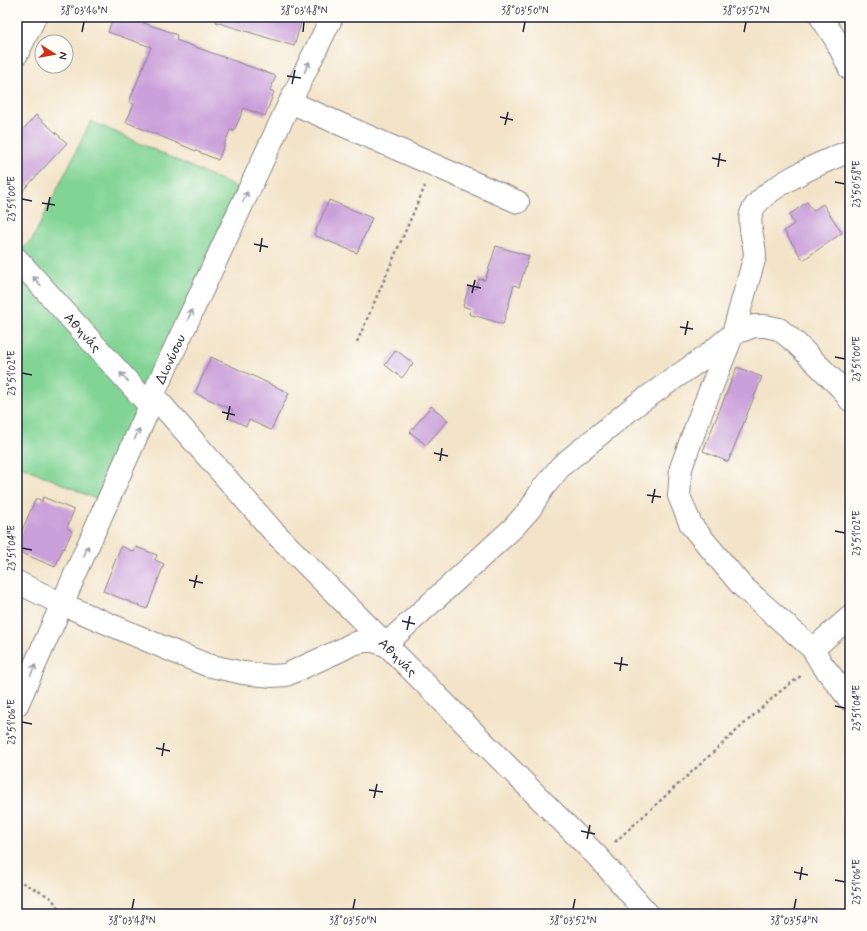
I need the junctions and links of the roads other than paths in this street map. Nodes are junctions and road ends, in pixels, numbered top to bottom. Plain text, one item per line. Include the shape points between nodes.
1 (35, 17) edge
2 (332, 17) edge
3 (821, 17) edge
4 (833, 17) edge
5 (836, 40) junction
6 (17, 54) edge
7 (850, 69) edge
8 (290, 102) junction
9 (850, 151) edge
10 (518, 202) dead end
11 (17, 259) edge
12 (733, 334) junction
13 (152, 400) junction
14 (850, 400) edge
15 (17, 582) edge
16 (62, 604) junction
17 (850, 617) edge
18 (386, 645) junction
19 (817, 656) junction
20 (850, 700) edge
21 (17, 705) edge
22 (648, 914) edge

1 - 6 street
8 -> 2 street, Διονύσου
3 - 5 street
4 - 5 street
5 - 7 street
8 - 10 street
13 -> 8 street, Διονύσου
9 - 12 street via 797,175 760,200 751,213 750,227 755,256
13 -> 11 street, Αθηνάς
12 - 14 street via 754,326 779,329 842,389
12 - 18 street via 636,405 561,466 513,528
12 - 19 street via 681,468 679,496 691,525 741,585
16 -> 13 street, Διονύσου
13 - 18 street, Αθηνάς via 273,531
15 - 16 street
16 - 18 street via 208,665 243,673 286,675 352,644 374,641
21 -> 16 street, Διονύσου
17 - 19 street
18 - 22 street, Αθηνάς via 598,858
19 - 20 street

